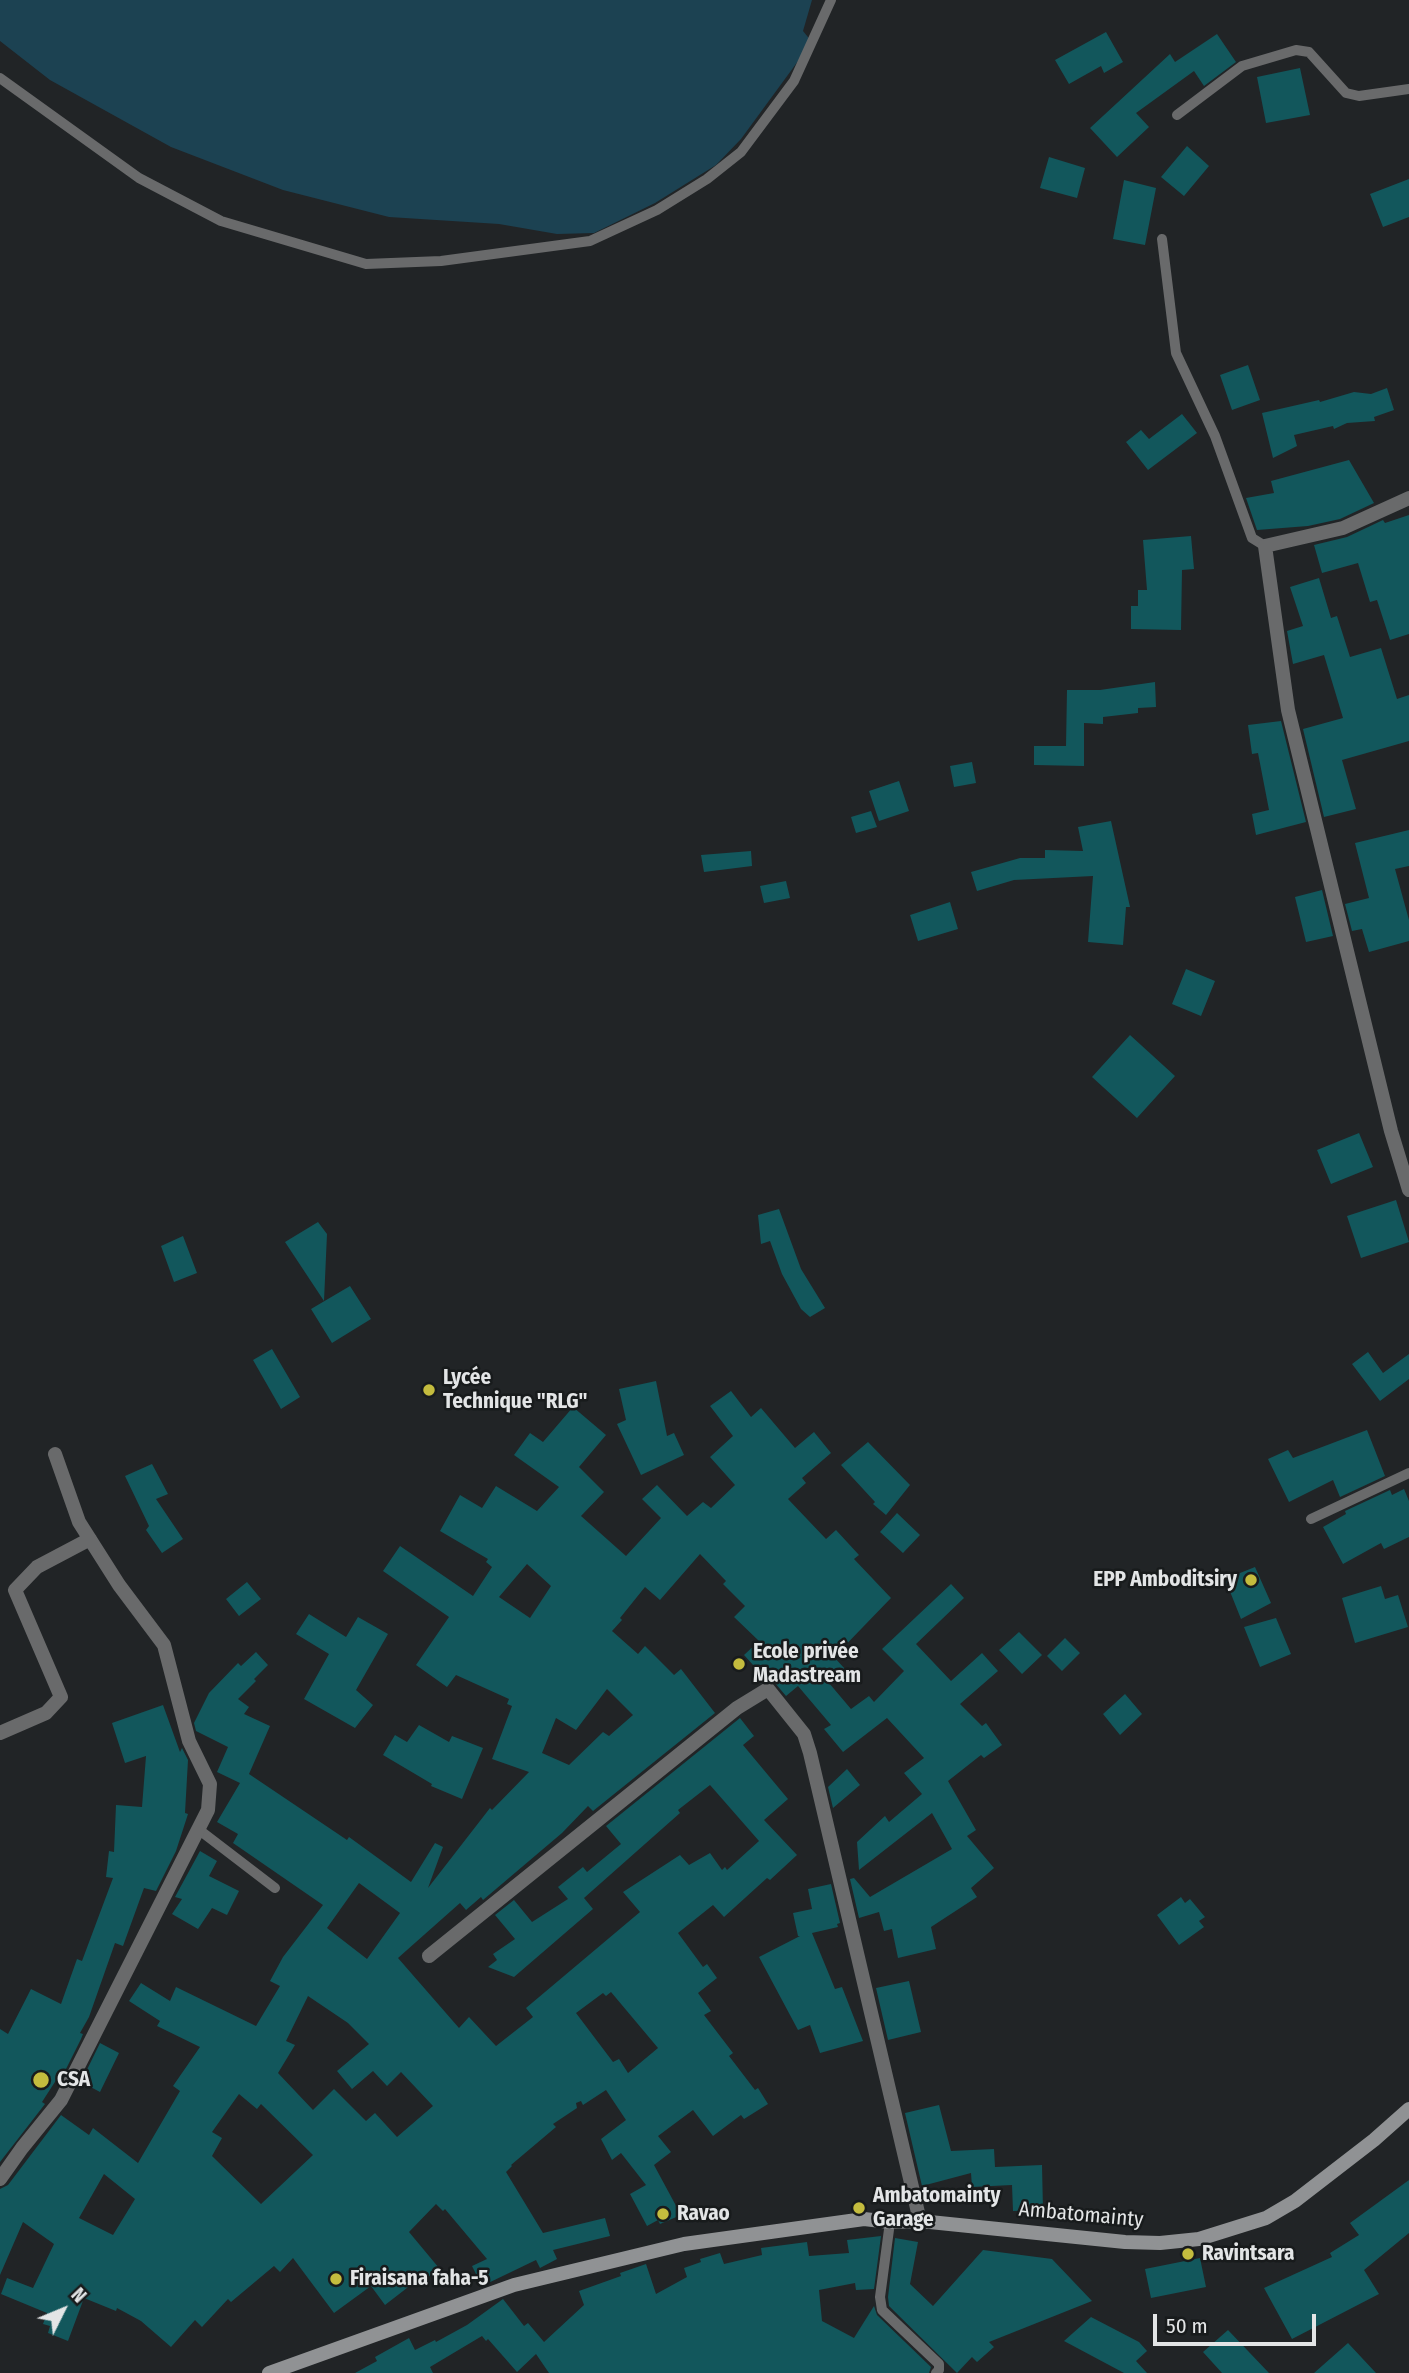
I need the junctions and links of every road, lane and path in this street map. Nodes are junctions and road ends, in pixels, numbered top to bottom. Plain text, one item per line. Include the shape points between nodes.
1 (831, 0) edge
2 (0, 78) edge
3 (1409, 89) edge
4 (1177, 114) dead end
5 (1162, 239) dead end
6 (1409, 498) edge
7 (1265, 546) junction
8 (1409, 1190) edge
9 (55, 1454) dead end
10 (1409, 1473) edge
11 (1311, 1519) dead end
12 (90, 1539) junction
13 (0, 1733) edge
14 (198, 1829) junction
15 (275, 1888) dead end
16 (429, 1956) dead end
17 (1409, 2109) edge
18 (0, 2179) edge
19 (920, 2221) junction
20 (890, 2222) junction
21 (270, 2373) edge
22 (936, 2373) edge

1 - 2 lane via 794,81 741,152 707,179 657,210 590,241 441,261 366,264 221,221 139,178
3 - 4 lane via 1359,96 1346,93 1309,52 1296,50 1242,66
5 - 7 lane via 1176,353 1215,436 1252,538
6 - 7 street via 1343,528
7 - 8 street via 1288,710
9 - 12 street via 79,1522
10 - 11 lane
12 - 13 street via 37,1567 15,1590 61,1697 46,1713
12 - 14 street via 164,1645 189,1741 210,1784 208,1810
14 - 15 lane
14 - 18 street via 61,2100
16 - 19 street via 768,1689 804,1734 810,1753
17 - 19 main road, Ambatomainty via 1295,2201 1266,2218 1199,2239 1125,2242
19 - 20 main road, Ambatomainty
20 - 21 main road, Ambatomainty via 864,2219 684,2244 556,2274
20 - 22 lane via 882,2310 939,2364

